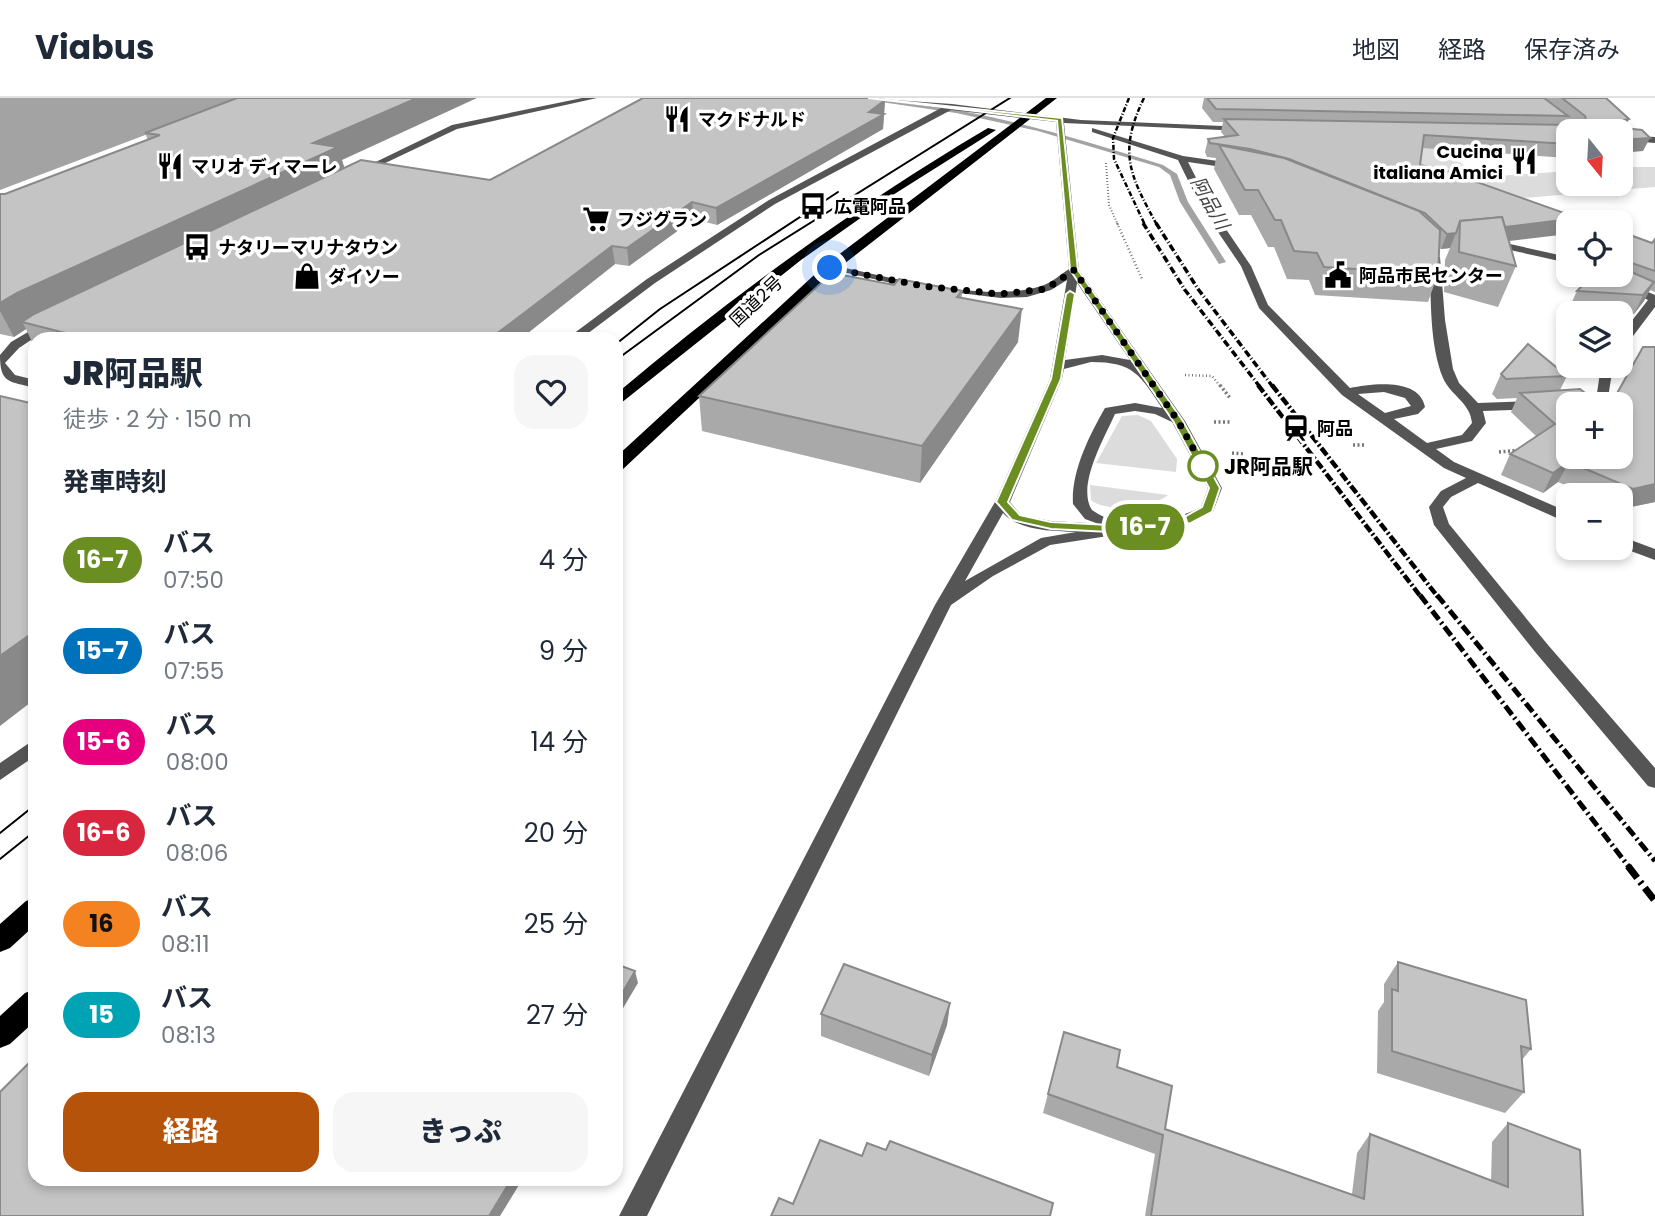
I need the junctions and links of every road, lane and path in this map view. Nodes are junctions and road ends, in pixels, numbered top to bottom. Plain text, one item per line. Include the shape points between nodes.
1 (593, 98) edge
2 (870, 98) edge
3 (967, 98) edge
4 (1052, 98) edge
5 (1530, 100) edge
6 (1040, 106) junction
7 (869, 108) edge
8 (934, 116) junction
9 (1557, 119) edge
10 (1060, 120) junction
11 (1258, 129) edge
12 (1633, 138) edge
13 (1655, 139) edge
14 (1105, 153) dead end
15 (1182, 158) junction
16 (1247, 167) edge
17 (343, 180) edge
18 (1472, 249) edge
19 (1439, 252) edge
20 (1556, 257) edge
21 (830, 268) junction
22 (1074, 270) junction
23 (1140, 281) dead end
24 (1628, 287) edge
25 (62, 317) edge
26 (1633, 328) edge
27 (37, 332) edge
28 (582, 332) edge
29 (28, 337) edge
30 (0, 363) edge
31 (1060, 366) junction
32 (1145, 370) junction
33 (1174, 375) dead end
34 (1605, 378) edge
35 (28, 382) edge
36 (1347, 392) junction
37 (623, 396) edge
38 (1230, 398) dead end
39 (1476, 407) junction
40 (1381, 418) junction
41 (1178, 421) junction
42 (1424, 448) junction
43 (1528, 450) edge
44 (1488, 453) dead end
45 (1233, 454) dead end
46 (1243, 454) dead end
47 (623, 460) edge
48 (1475, 479) junction
49 (1002, 502) junction
50 (1556, 513) edge
51 (1130, 529) junction
52 (1633, 546) edge
53 (1655, 555) edge
54 (943, 605) junction
55 (28, 751) edge
56 (0, 773) edge
57 (1655, 781) edge
58 (28, 915) edge
59 (0, 940) edge
60 (28, 1009) edge
61 (0, 1035) edge
62 (633, 1216) edge

1 - 17 street via 454,127
2 - 10 street
3 - 8 street
4 - 6 highway, 国道2号
5 - 9 street
6 - 15 street via 1101,133
6 - 21 highway, 国道2号
6 - 37 highway, 国道2号 via 901,182 800,253
7 - 8 street
8 - 28 street via 772,202
10 - 11 street
10 - 22 street
12 - 13 street
14 - 23 path via 1109,205
15 - 16 street
15 - 36 street via 1206,207 1246,266 1263,306
18 - 20 street via 1510,247
19 - 39 street via 1436,300 1451,379
21 - 22 street via 923,286 1000,294 1046,289
21 - 47 highway, 国道2号
22 - 31 street
22 - 32 street
24 - 26 street via 1655,299
25 - 27 street
29 - 30 street
30 - 35 street via 11,377
31 - 32 street via 1072,360 1108,358
31 - 49 street
32 - 41 street
33 - 38 path via 1212,376
34 - 39 street via 1603,395 1554,404
36 - 40 street
36 - 40 street via 1389,388 1417,401 1413,411
39 - 42 street via 1479,424 1475,431 1455,443
40 - 42 street
41 - 51 street via 1214,488 1208,509 1187,520
41 - 51 street via 1152,408 1110,411 1080,481 1079,504 1086,515
42 - 48 street
43 - 44 path
45 - 46 path
48 - 50 street
48 - 57 street via 1439,500 1436,507 1442,524
49 - 51 street via 1016,518 1051,526
49 - 54 street
51 - 54 street via 1046,541 987,573
52 - 53 street
54 - 62 street
55 - 56 street
58 - 59 highway
60 - 61 highway

